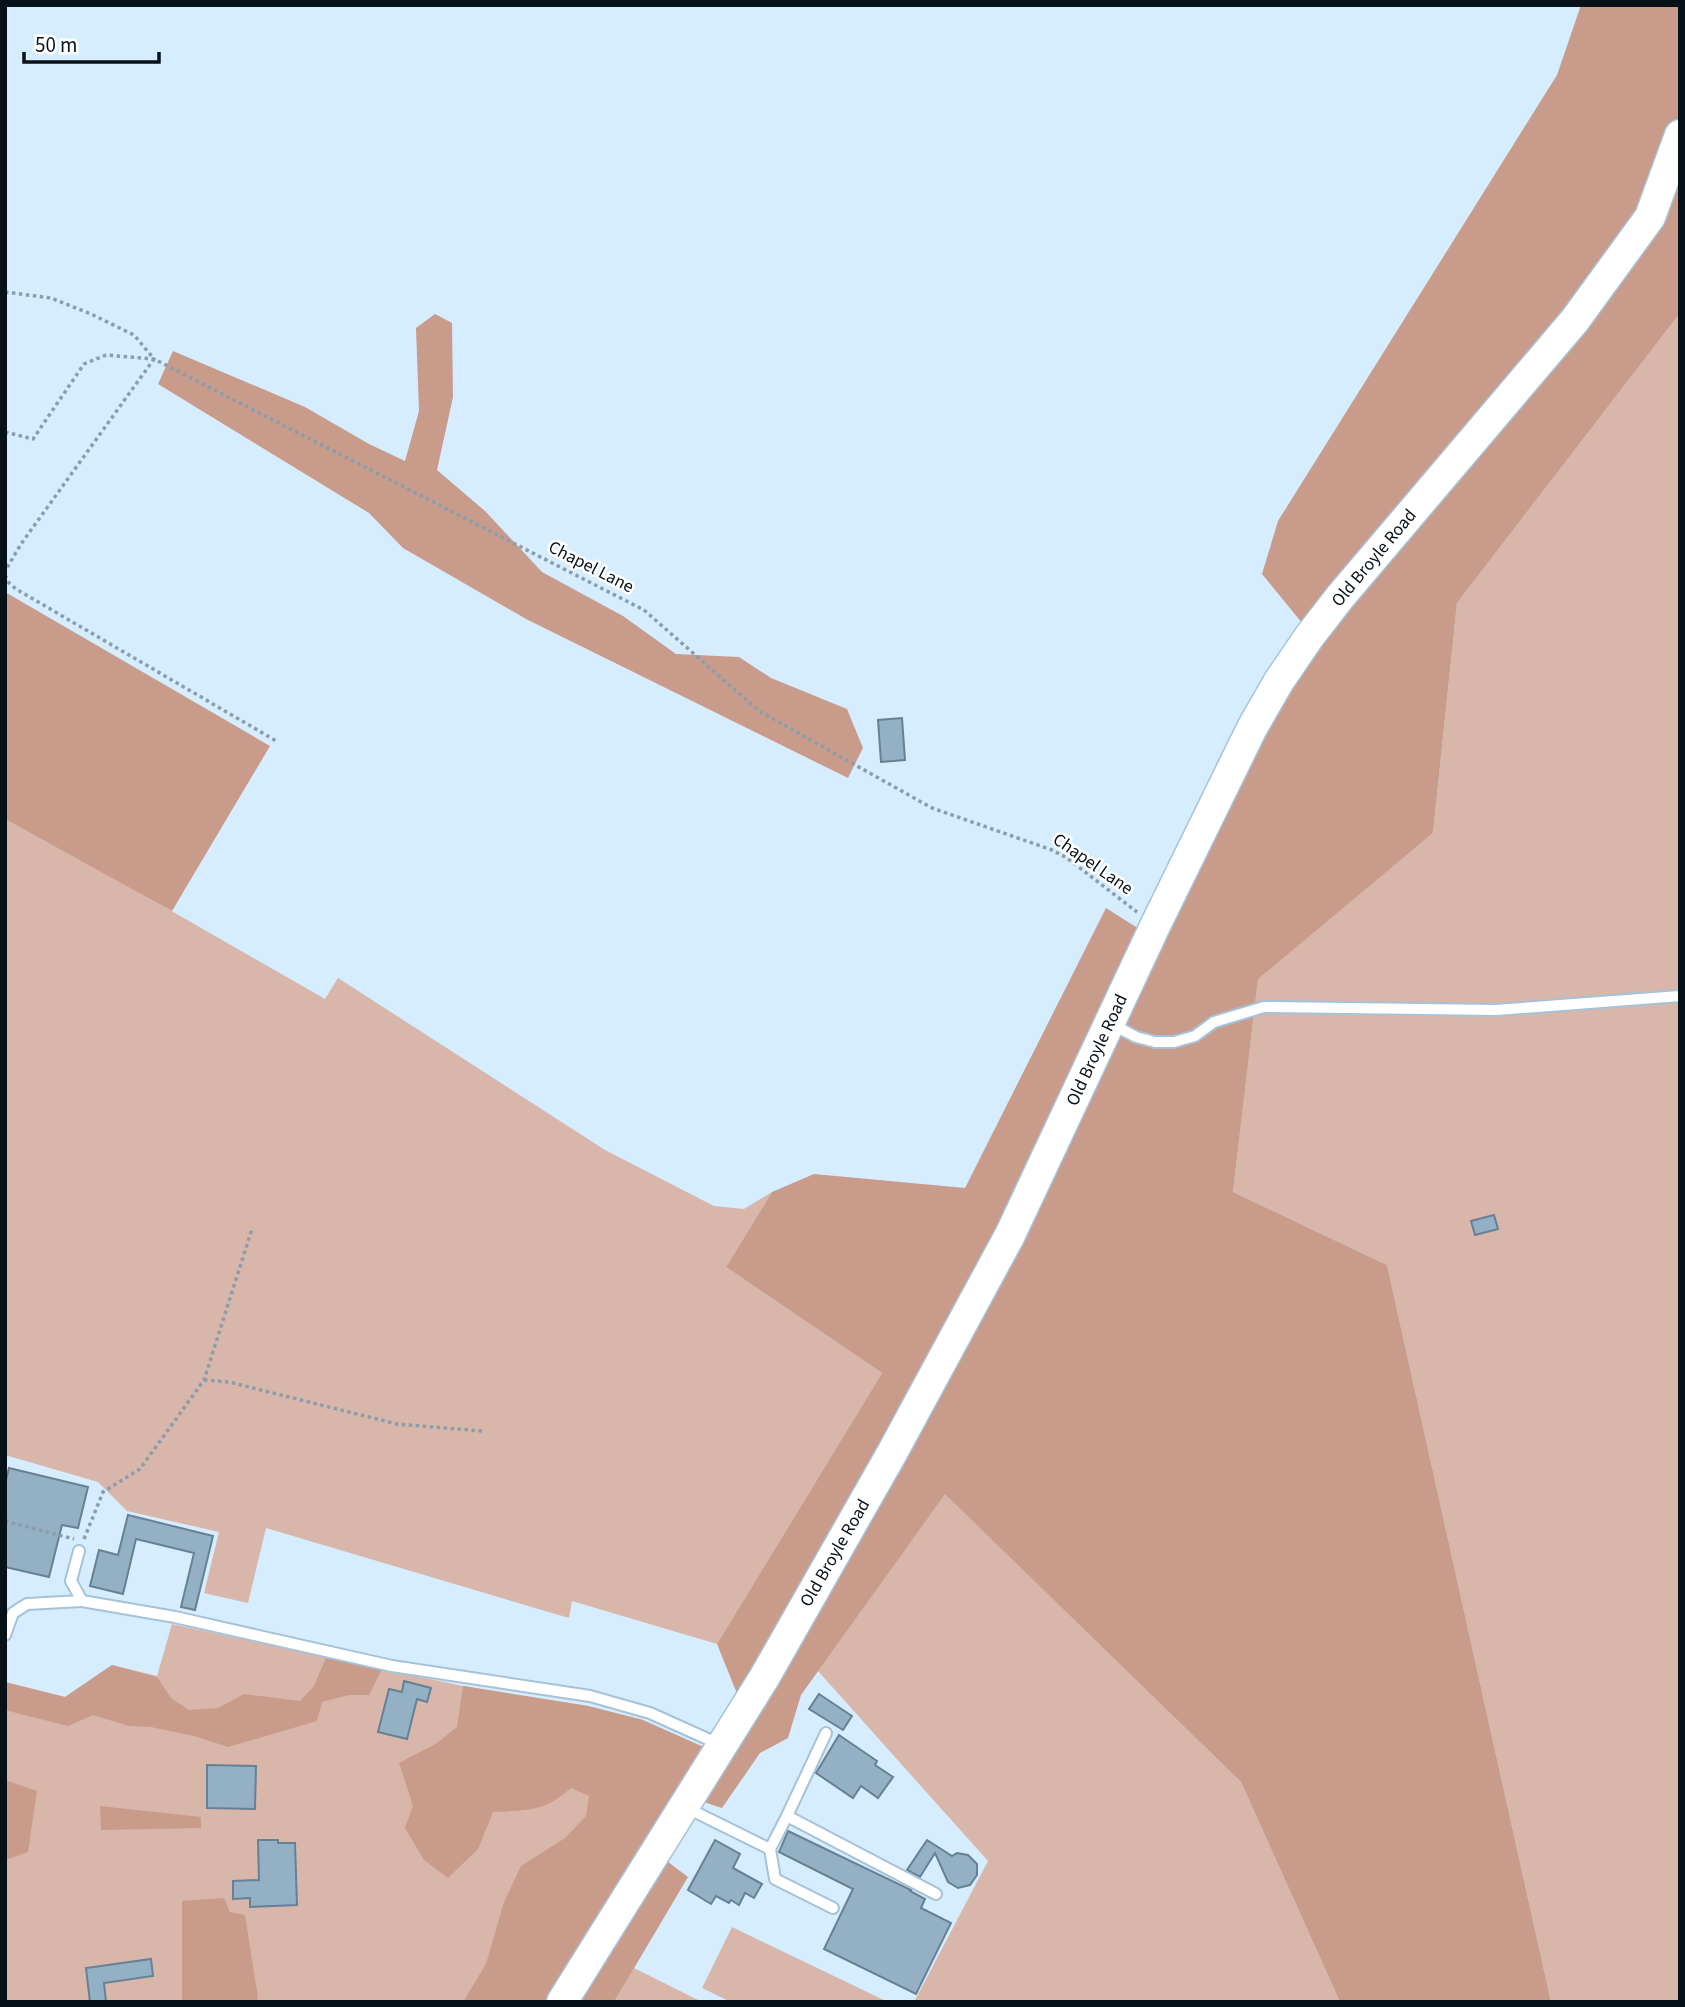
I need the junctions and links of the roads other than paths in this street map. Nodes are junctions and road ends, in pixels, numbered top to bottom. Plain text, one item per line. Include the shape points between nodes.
1 (1680, 135) edge
2 (1680, 996) edge
3 (1110, 1022) junction
4 (79, 1551) road end
5 (82, 1601) junction
6 (5, 1634) edge
7 (826, 1732) dead end
8 (722, 1746) junction
9 (684, 1806) junction
10 (787, 1816) junction
11 (771, 1849) junction
12 (936, 1894) dead end
13 (833, 1908) dead end
14 (562, 2002) edge

1 - 3 main road, Old Broyle Road via 1650,217 1575,320 1340,597 1279,681 1235,761
2 - 3 lane via 1496,1010 1264,1007 1214,1022 1195,1036 1174,1042 1136,1037
3 - 8 main road, Old Broyle Road via 1010,1235 885,1465
4 - 5 lane via 71,1581
5 - 6 lane via 27,1604 13,1613
5 - 8 lane via 392,1666 590,1696 650,1713
7 - 10 lane
8 - 9 main road, Old Broyle Road
9 - 11 lane
9 - 14 main road, Old Broyle Road
10 - 11 lane
10 - 12 lane
11 - 13 lane via 775,1879

